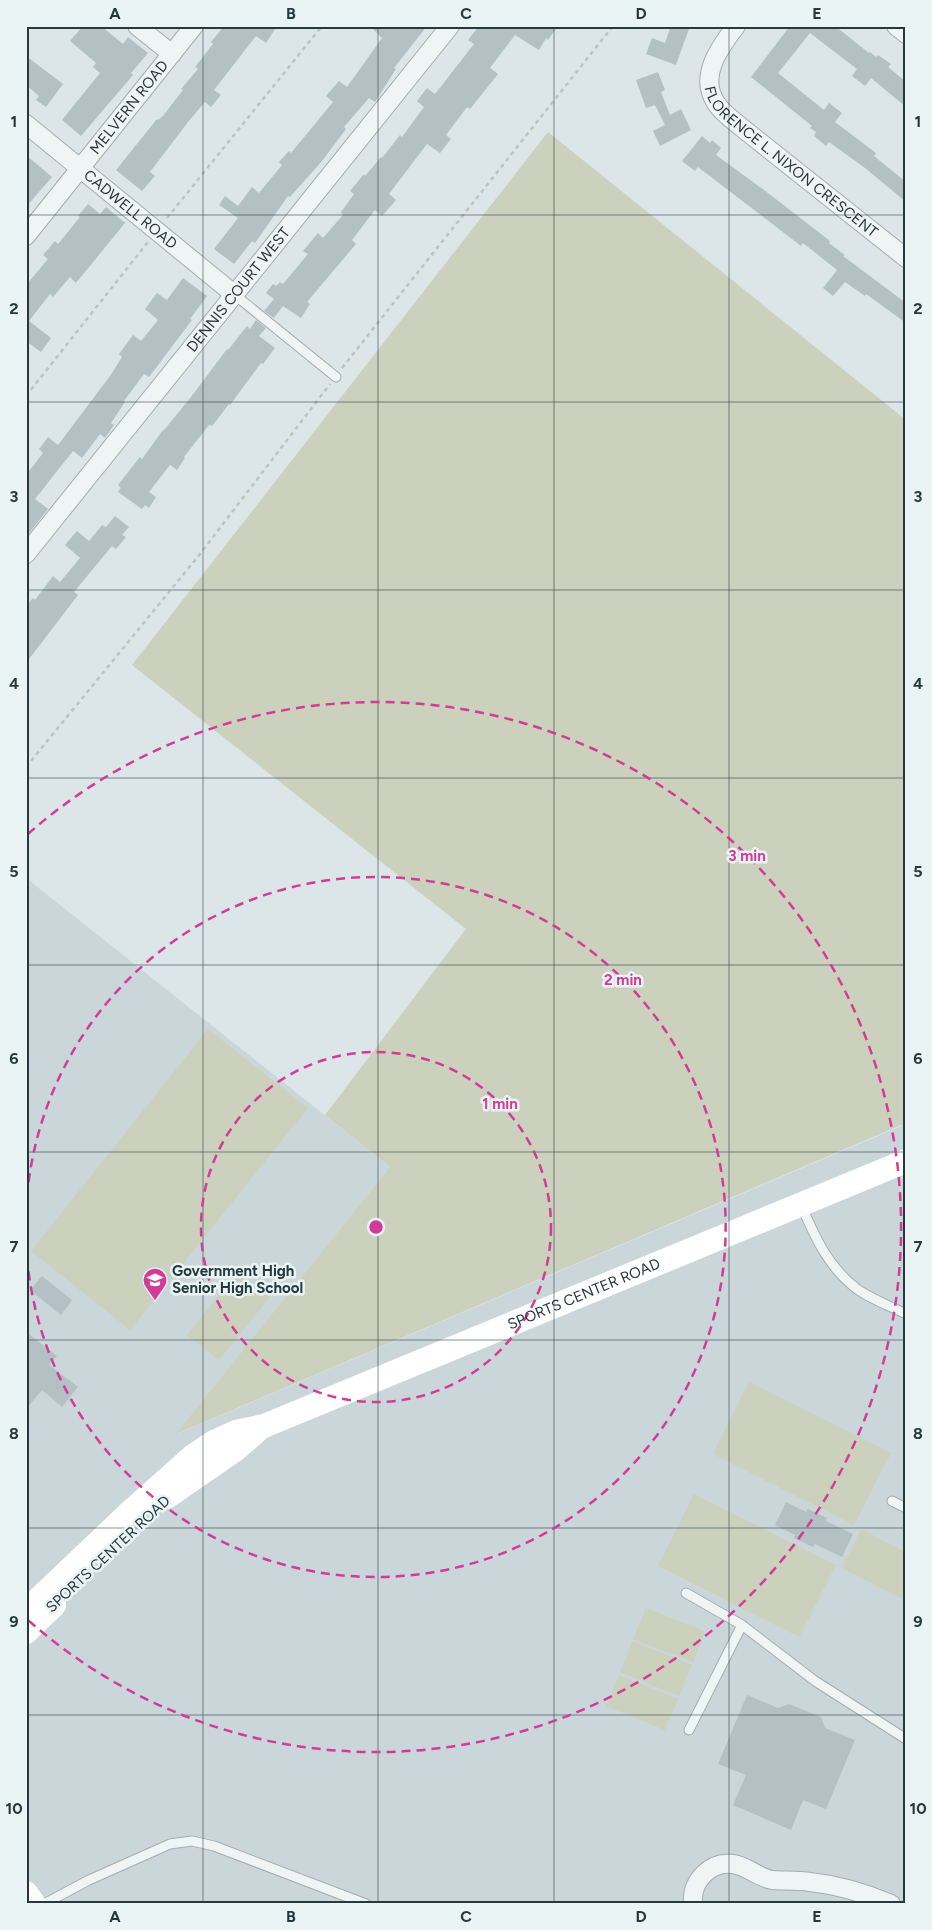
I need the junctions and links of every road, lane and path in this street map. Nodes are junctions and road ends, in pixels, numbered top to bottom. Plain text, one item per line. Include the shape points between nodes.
1 (137, 26) edge
2 (194, 26) edge
3 (322, 26) edge
4 (450, 26) edge
5 (613, 26) edge
6 (736, 26) edge
7 (896, 26) edge
8 (906, 34) edge
9 (172, 54) junction
10 (26, 124) edge
11 (79, 169) junction
12 (156, 232) junction
13 (26, 236) edge
14 (906, 258) edge
15 (235, 295) junction
16 (336, 376) junction
17 (26, 396) edge
18 (26, 554) edge
19 (26, 767) edge
20 (906, 1160) edge
21 (801, 1204) junction
22 (906, 1314) edge
23 (264, 1426) junction
24 (892, 1501) dead end
25 (906, 1508) edge
26 (686, 1593) dead end
27 (26, 1611) edge
28 (742, 1625) junction
29 (26, 1632) edge
30 (689, 1730) dead end
31 (906, 1738) edge
32 (26, 1893) edge
33 (34, 1904) edge
34 (44, 1904) edge
35 (366, 1904) edge
36 (693, 1904) edge
37 (891, 1904) edge

1 - 9 street
2 - 9 street, MELVERN ROAD
3 - 12 path
4 - 15 street, DENNIS COURT WEST
5 - 16 path
6 - 14 street, FLORENCE L. NIXON CRESCENT via 715,57 710,71 715,102 741,127
7 - 8 street
9 - 11 street, MELVERN ROAD
10 - 11 street, CADWELL ROAD
11 - 12 street, CADWELL ROAD
11 - 13 street, MELVERN ROAD
12 - 15 street, CADWELL ROAD
12 - 17 path
15 - 16 lane
15 - 18 street, DENNIS COURT WEST
16 - 19 path via 200,554
20 - 21 main road, SPORTS CENTER ROAD
21 - 22 lane via 816,1239 842,1275 858,1290
21 - 23 main road, SPORTS CENTER ROAD
23 - 27 main road, SPORTS CENTER ROAD via 236,1432 193,1456
23 - 29 main road, SPORTS CENTER ROAD via 142,1518
24 - 25 lane
26 - 28 lane
28 - 30 lane
28 - 31 lane via 815,1681
32 - 33 main road
34 - 35 lane via 160,1848 175,1842 192,1841 214,1846
36 - 37 street via 692,1894 700,1878 712,1868 726,1864 743,1867 764,1878 840,1887

